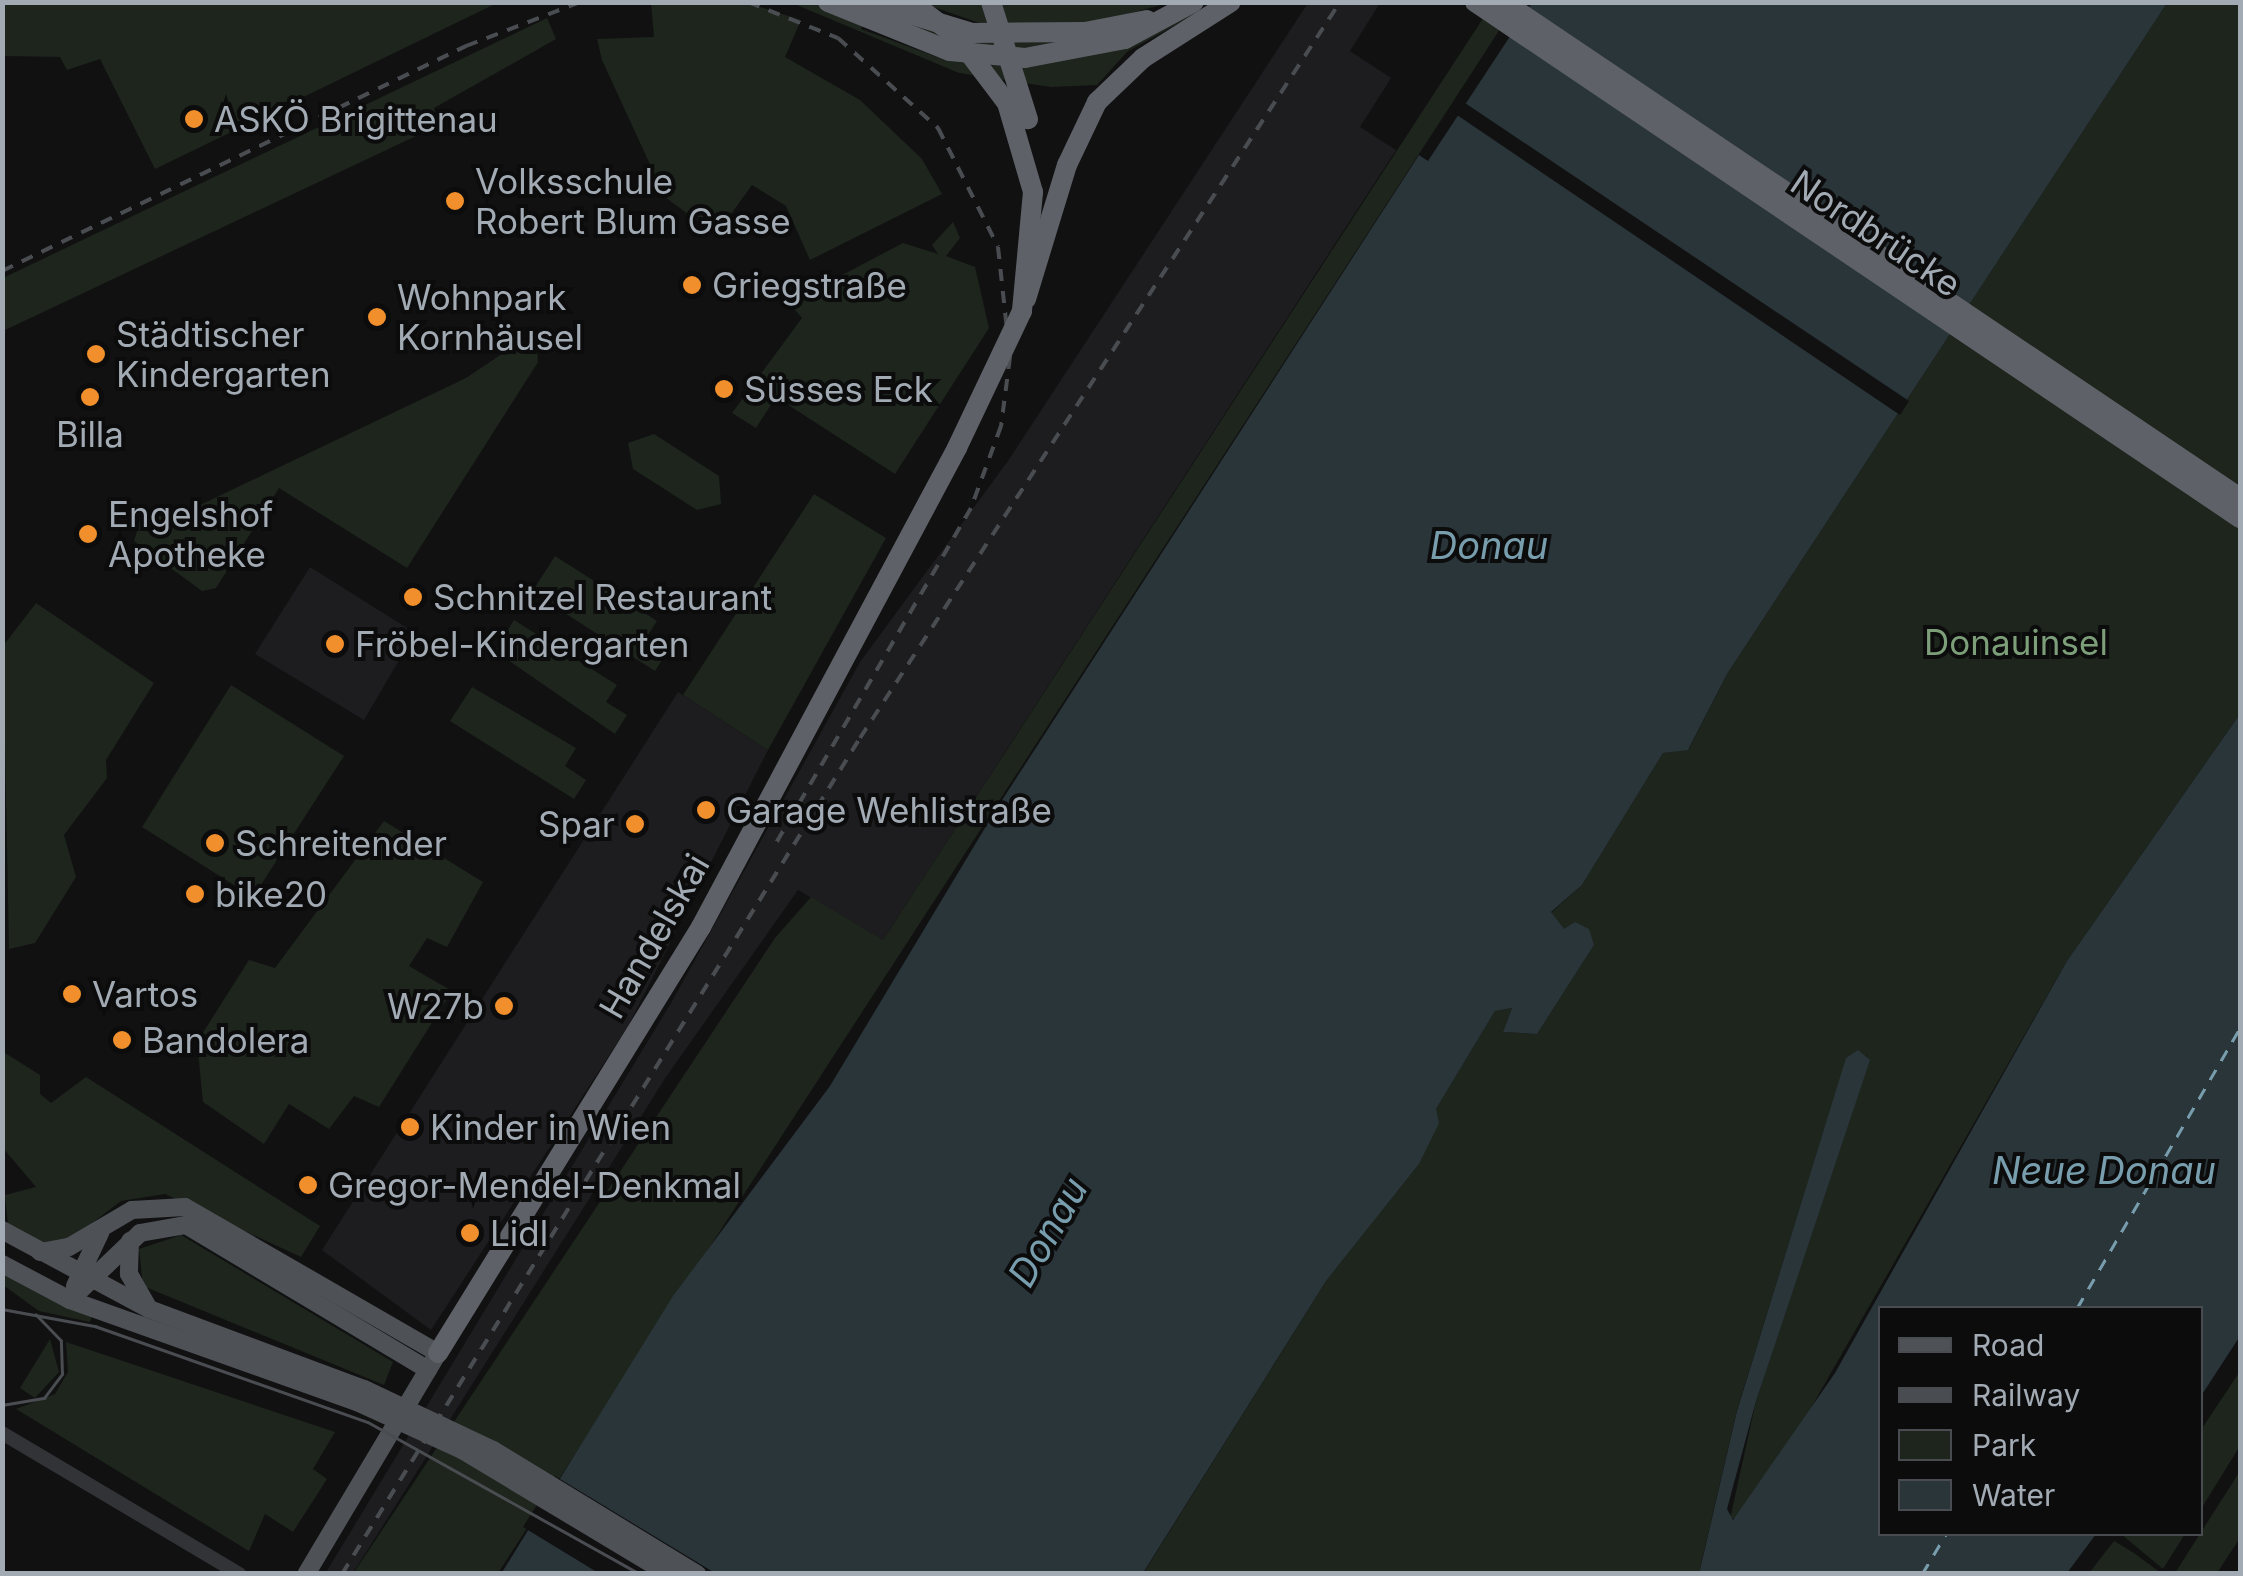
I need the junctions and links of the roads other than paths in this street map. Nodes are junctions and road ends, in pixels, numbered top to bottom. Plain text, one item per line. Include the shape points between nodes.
1 (828, 2) edge
2 (911, 2) edge
3 (991, 2) edge
4 (1232, 2) edge
5 (1475, 2) edge
6 (1504, 2) edge
7 (1529, 2) edge
8 (1193, 3) edge
9 (870, 13) edge
10 (1558, 40) junction
11 (1047, 234) junction
12 (1022, 310) junction
13 (2240, 498) edge
14 (2240, 518) edge
15 (104, 1226) junction
16 (2, 1230) edge
17 (130, 1240) junction
18 (40, 1252) junction
19 (2, 1264) edge
20 (85, 1278) junction
21 (70, 1300) junction
22 (149, 1309) junction
23 (433, 1361) junction
24 (360, 1395) junction
25 (2, 1433) edge
26 (239, 1574) edge
27 (306, 1574) edge
28 (668, 1574) edge
29 (697, 1574) edge

1 - 9 highway
2 - 12 highway, bridge via 971,51 1016,124 1033,204
3 - 11 highway, bridge via 1039,156
4 - 11 highway via 1143,58 1085,120
5 - 14 highway, Nordbrücke
6 - 10 highway, Nordbrücke
7 - 10 highway
8 - 9 highway via 1124,40 1025,58 950,51
10 - 13 highway, Nordbrücke
11 - 12 highway, bridge
12 - 23 highway, Handelskai, bridge via 701,927
15 - 18 main road
15 - 20 main road
15 - 23 main road via 146,1206 197,1210
16 - 18 main road
17 - 20 main road
17 - 22 main road via 129,1274
17 - 23 main road via 159,1224 194,1228
18 - 20 main road
19 - 21 main road
20 - 21 main road
20 - 22 main road
21 - 24 main road
22 - 24 main road
23 - 27 main road, Handelskai
24 - 28 main road, bridge
24 - 29 main road, bridge via 480,1443
25 - 26 street

